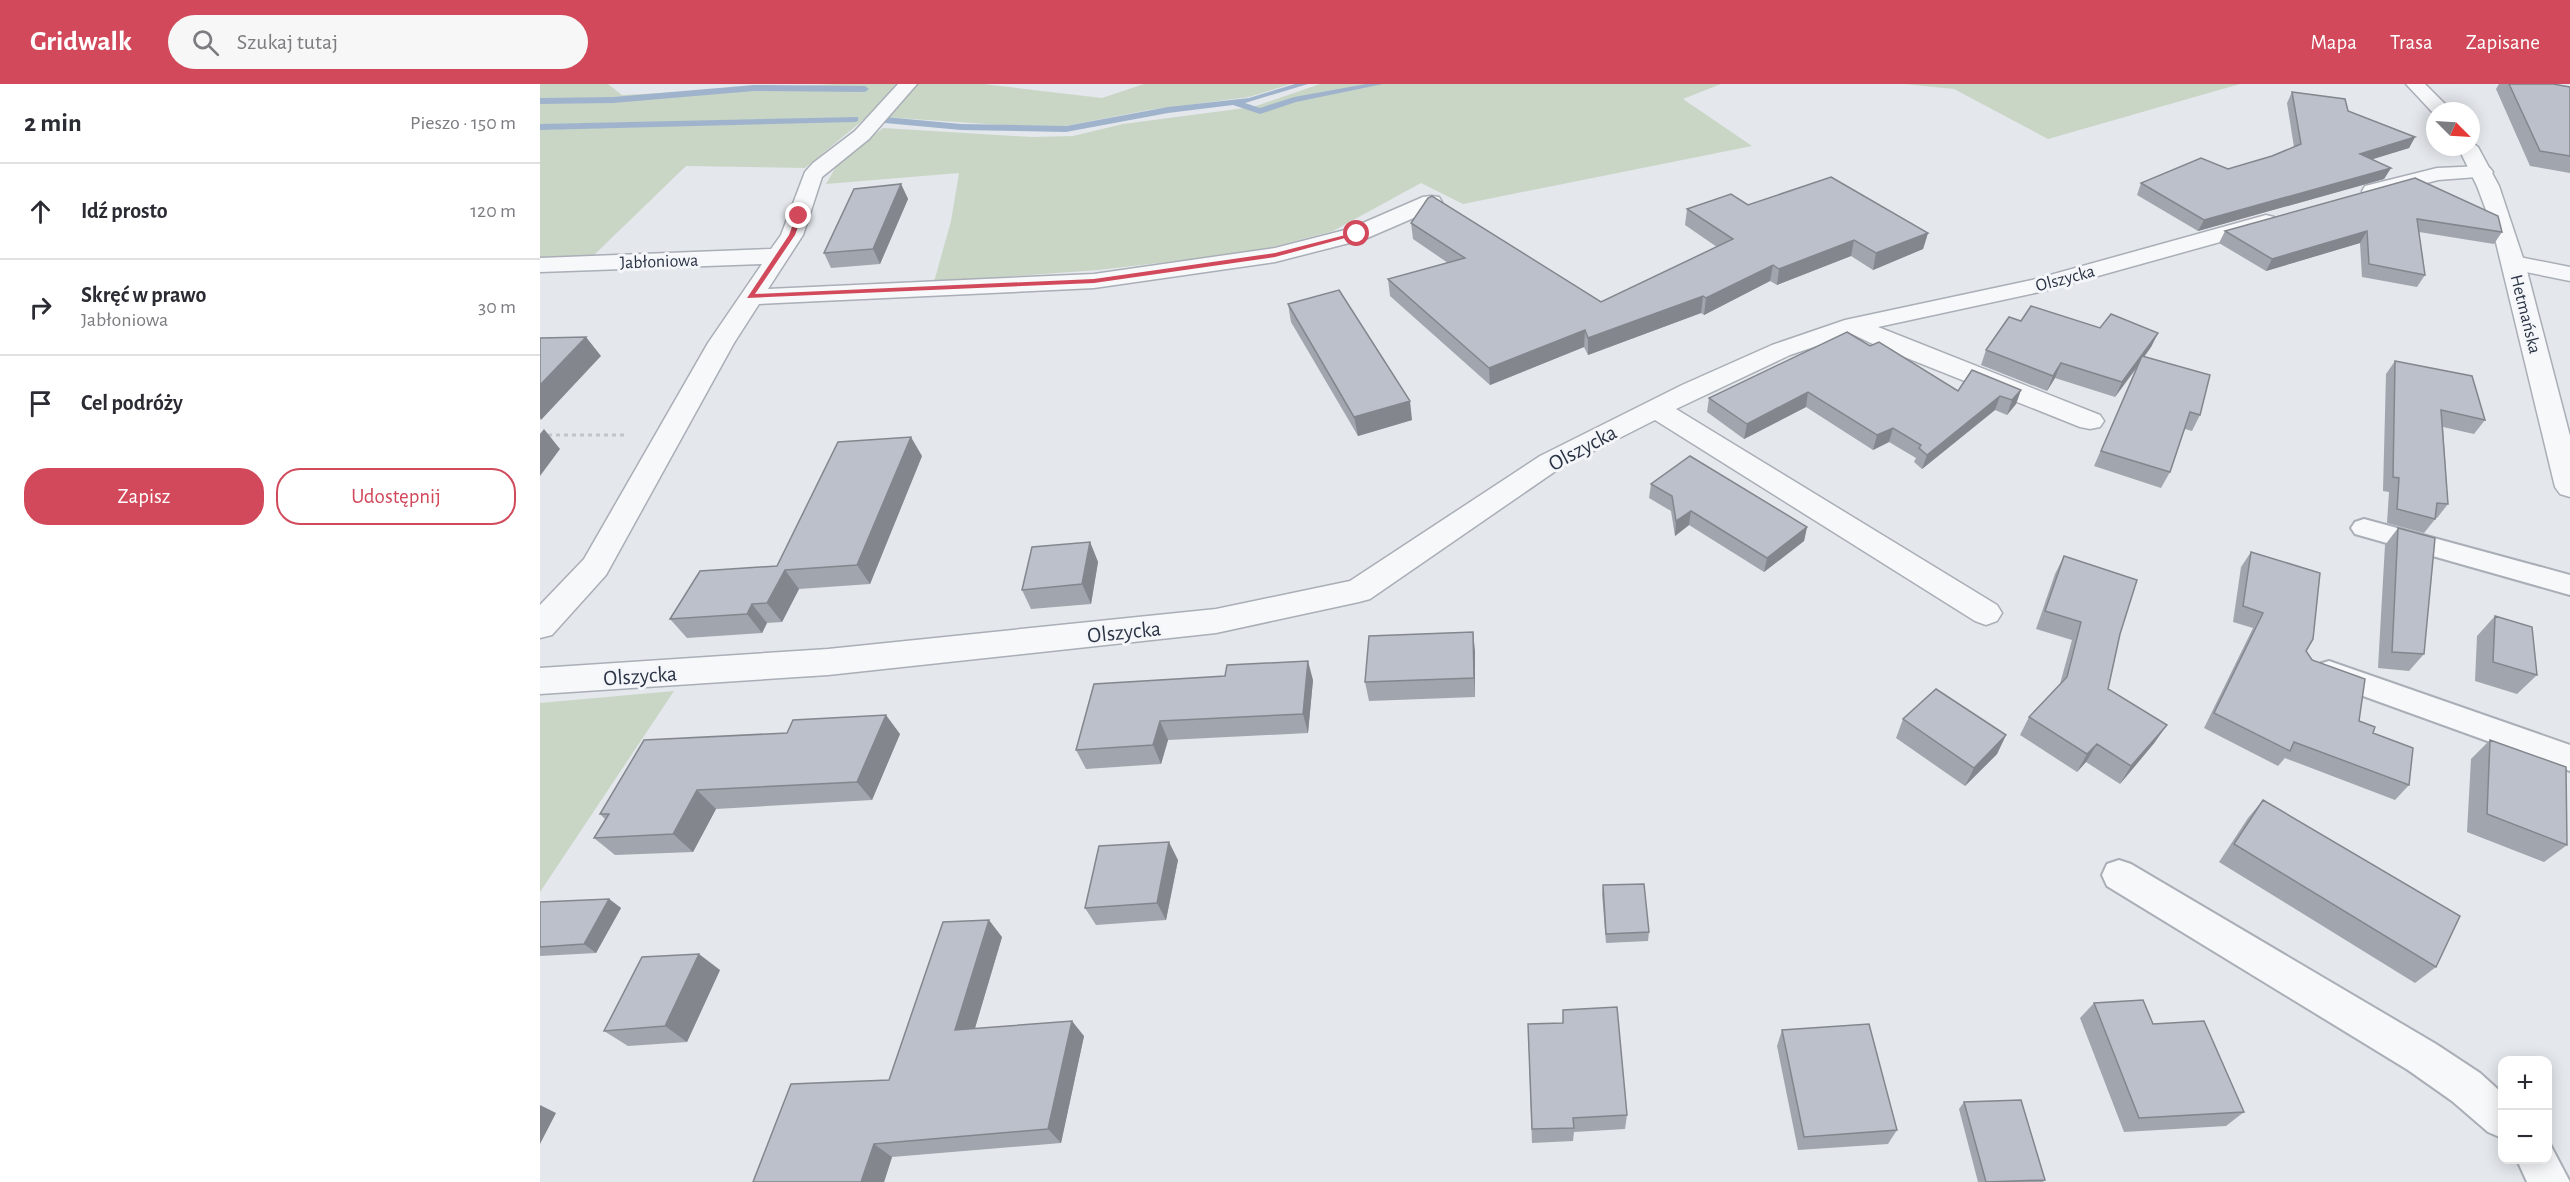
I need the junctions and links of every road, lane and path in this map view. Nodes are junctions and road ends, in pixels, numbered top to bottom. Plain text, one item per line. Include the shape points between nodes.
1 (908, 84) edge
2 (2415, 84) edge
3 (2433, 102) edge
4 (2473, 156) edge
5 (2483, 172) junction
6 (2350, 198) edge
7 (1431, 202) edge
8 (2294, 214) edge
9 (778, 256) junction
10 (2514, 263) junction
11 (540, 265) edge
12 (2570, 274) edge
13 (750, 297) junction
14 (1854, 325) junction
15 (1656, 410) junction
16 (2090, 421) dead end
17 (540, 435) edge
18 (669, 437) junction
19 (2566, 459) edge
20 (2570, 487) edge
21 (2364, 528) dead end
22 (2570, 585) edge
23 (1986, 613) dead end
24 (540, 626) edge
25 (2311, 665) edge
26 (540, 681) edge
27 (2570, 758) edge
28 (2119, 875) dead end
29 (2498, 1115) edge
30 (2539, 1164) edge
31 (2550, 1182) edge

1 - 9 street via 862,135 812,176 792,235
2 - 3 street
4 - 5 street, Hetmańska
5 - 6 street via 2427,176
5 - 10 street, Hetmańska
7 - 13 street via 1357,234 1275,255 1094,281
8 - 14 street, Olszycka via 2036,285
9 - 11 street, Jabłoniowa
9 - 13 street
10 - 12 street
10 - 19 street, Hetmańska
13 - 18 street
14 - 15 street, Olszycka via 1781,350
14 - 16 street
15 - 23 street
15 - 26 street, Olszycka via 1550,462 1359,591 1216,621 828,662
17 - 18 path
18 - 24 street via 596,567
19 - 20 street, Hetmańska
21 - 22 lane
25 - 27 lane
28 - 29 lane via 2422,1057
30 - 31 lane

